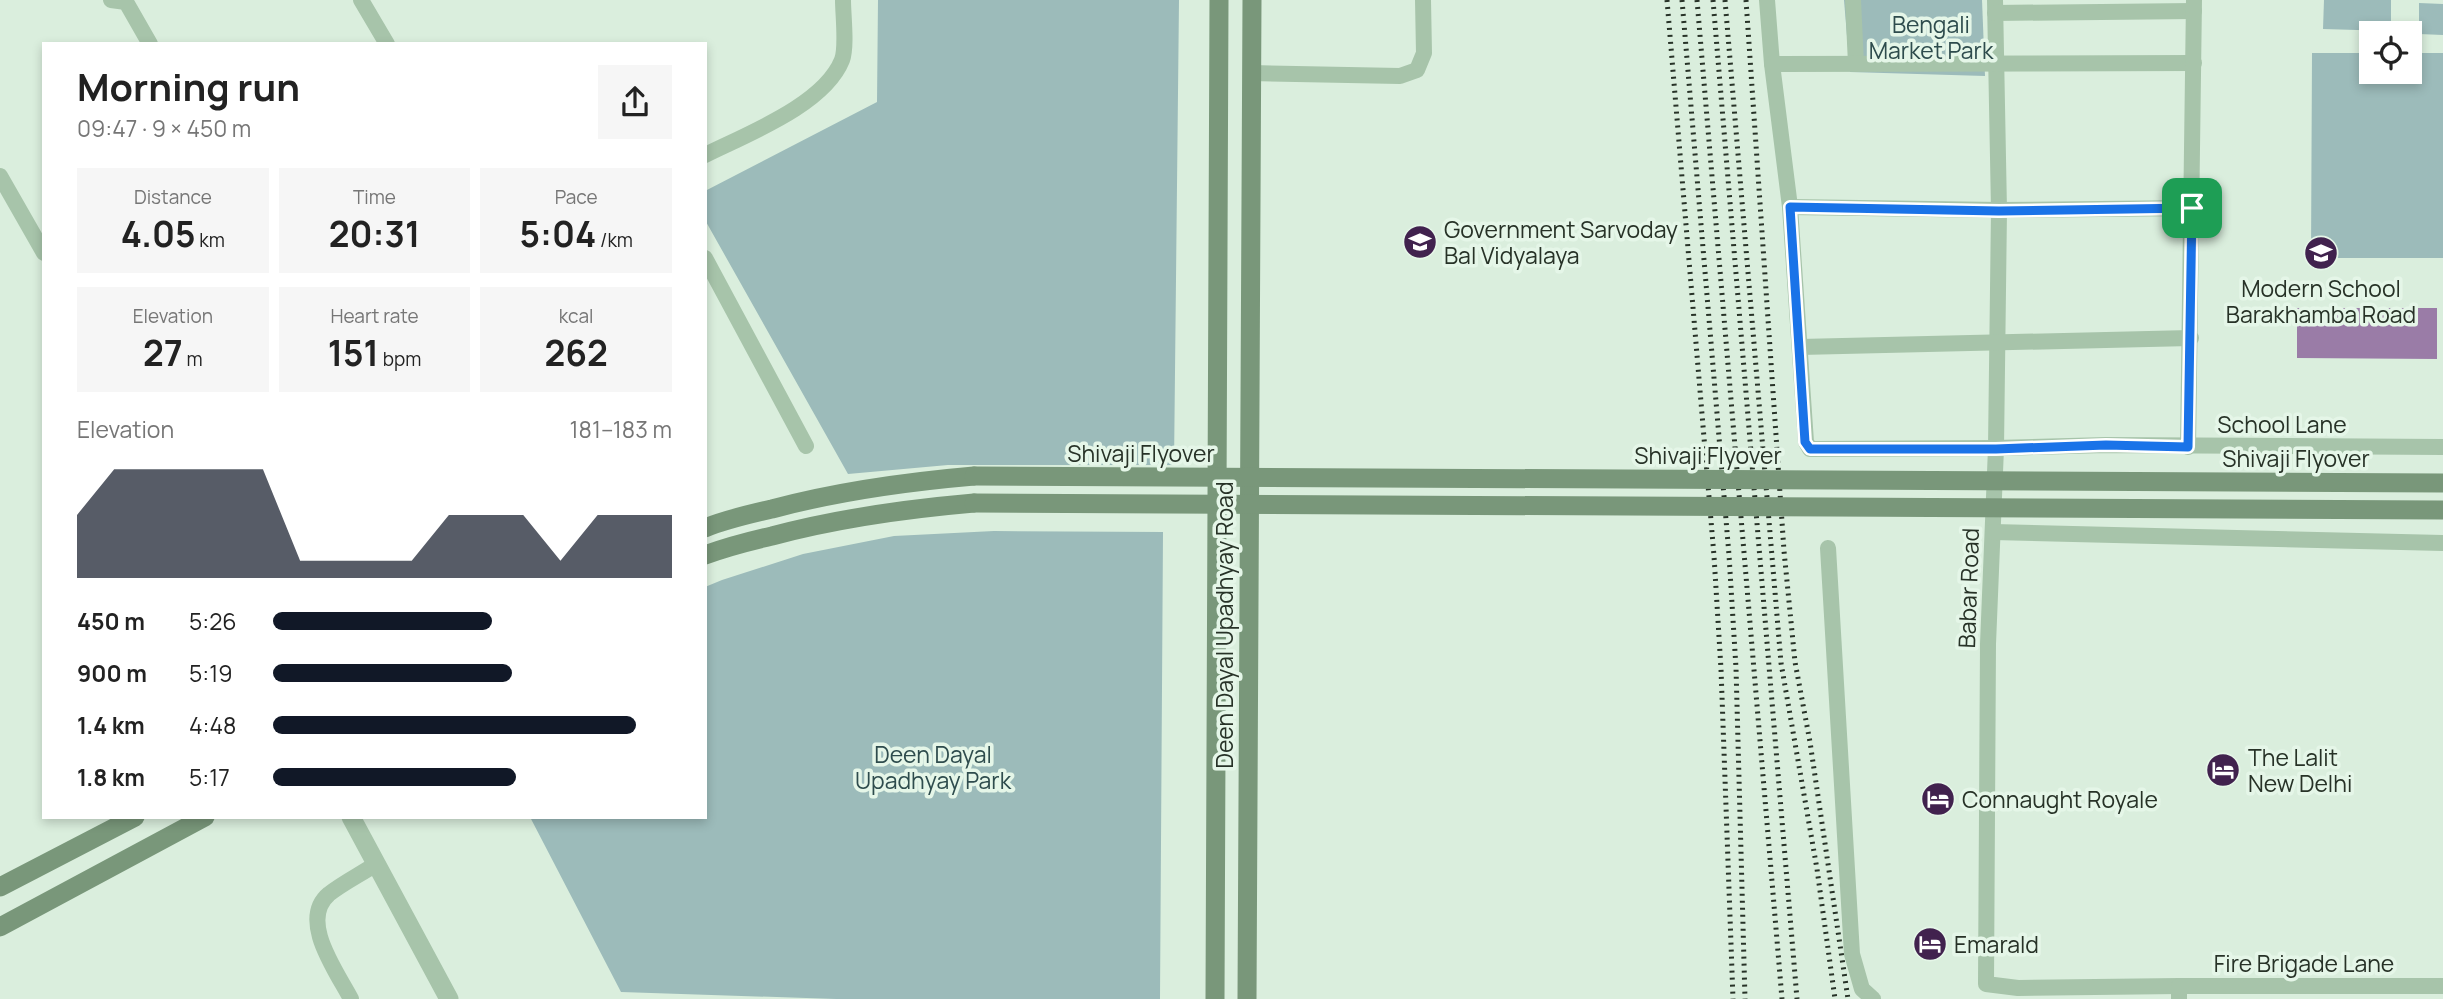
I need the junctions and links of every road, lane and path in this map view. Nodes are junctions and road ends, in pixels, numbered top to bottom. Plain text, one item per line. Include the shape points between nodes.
1 (111, 0) edge
2 (361, 0) edge
3 (844, 0) edge
4 (1219, 0) edge
5 (1252, 0) edge
6 (1423, 0) edge
7 (1767, 0) edge
8 (1853, 0) edge
9 (1995, 6) edge
10 (2194, 6) edge
11 (149, 42) edge
12 (386, 42) edge
13 (1996, 62) junction
14 (2194, 62) junction
15 (1772, 64) junction
16 (1856, 64) junction
17 (1251, 73) junction
18 (707, 154) edge
19 (0, 176) edge
20 (1790, 207) junction
21 (2192, 208) junction
22 (1999, 211) junction
23 (42, 250) edge
24 (710, 276) edge
25 (2191, 338) junction
26 (1997, 344) junction
27 (1800, 348) junction
28 (806, 446) dead end
29 (2188, 447) junction
30 (2443, 447) edge
31 (1996, 449) junction
32 (2443, 483) edge
33 (2443, 510) edge
34 (707, 527) edge
35 (1993, 532) junction
36 (2443, 543) edge
37 (1828, 548) dead end
38 (707, 554) edge
39 (131, 819) edge
40 (201, 819) edge
41 (352, 819) edge
42 (376, 864) junction
43 (0, 887) edge
44 (0, 927) edge
45 (2443, 986) edge
46 (1987, 992) edge
47 (2179, 993) edge
48 (351, 999) edge
49 (449, 999) edge
50 (1216, 999) edge
51 (1247, 999) edge
52 (1873, 999) edge

1 - 11 street via 126,2
2 - 12 street
3 - 18 street via 844,58 831,81 786,113
4 - 50 main road, Deen Dayal Upadhyay Road
5 - 17 main road, Deen Dayal Upadhyay Road
6 - 17 street via 1424,53 1417,70 1399,76
7 - 15 street
8 - 16 street
9 - 10 street
9 - 13 street, Babar Road
10 - 14 street
13 - 14 street
13 - 16 street
13 - 22 street, Babar Road
14 - 21 street
15 - 16 street
15 - 20 street
17 - 51 main road, Deen Dayal Upadhyay Road
19 - 23 street
20 - 22 street
20 - 27 street
21 - 22 street
21 - 25 street
22 - 26 street, Babar Road
24 - 28 street
25 - 26 street
25 - 29 street
26 - 27 street
26 - 31 street, Babar Road
27 - 31 street, School Lane via 1805,442 1810,449
29 - 30 street, School Lane
29 - 31 street, School Lane
31 - 35 street, Babar Road
32 - 34 main road, Shivaji Flyover, bridge via 974,476 900,482 816,497
33 - 38 main road, bridge via 974,503 901,509 817,524
35 - 36 street
35 - 46 street, Babar Road via 1988,644
37 - 52 street via 1852,954 1862,989
39 - 43 main road
40 - 44 main road
41 - 42 street
42 - 48 street via 328,895 318,908 316,924 322,943
42 - 49 street
45 - 47 street, Fire Brigade Lane
46 - 47 street, Babar Road via 2018,988

